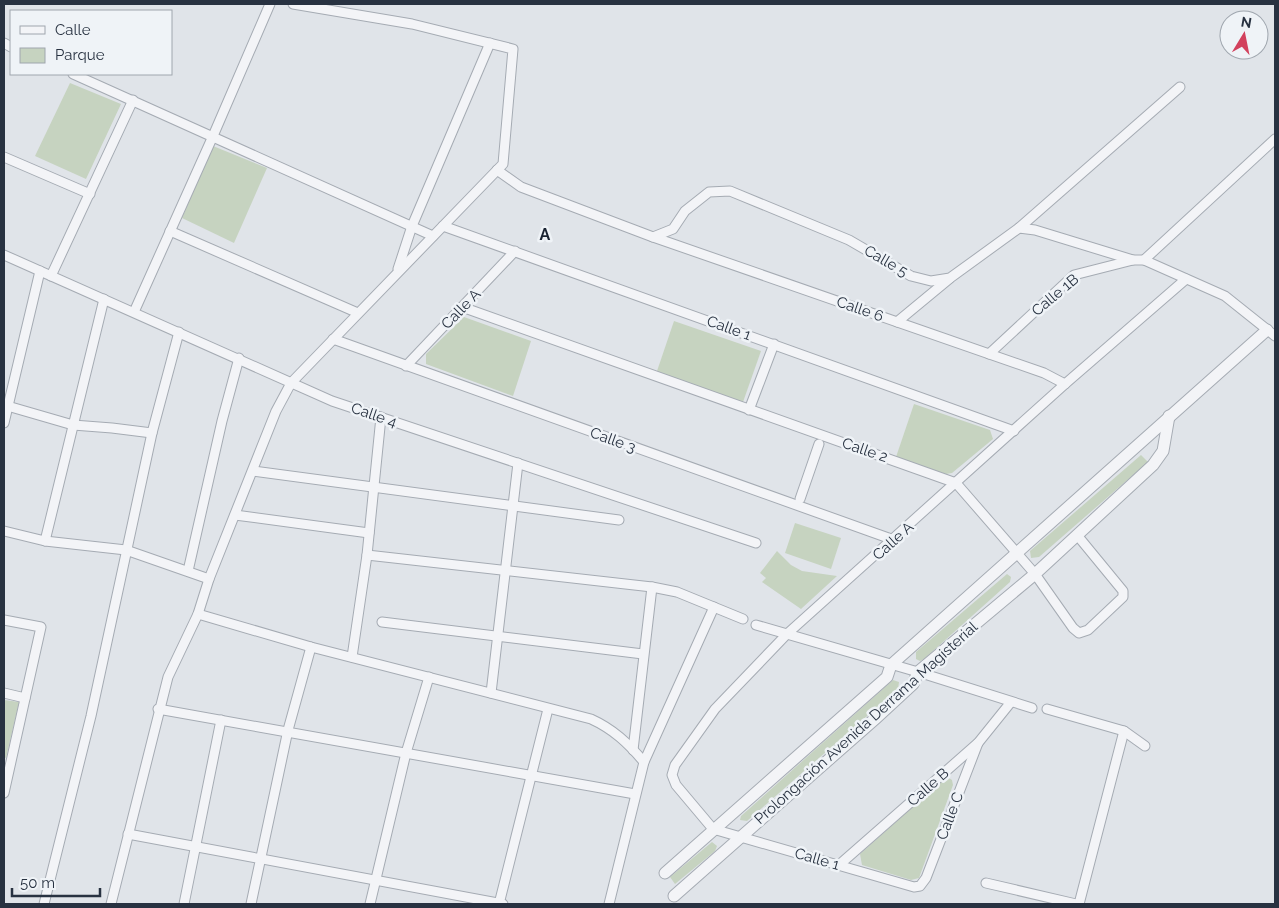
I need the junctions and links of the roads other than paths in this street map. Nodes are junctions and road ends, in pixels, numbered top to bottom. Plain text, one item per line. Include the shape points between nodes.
1 (270, 4) edge
2 (293, 4) edge
3 (490, 42) junction
4 (75, 75) edge
5 (1180, 87) dead end
6 (133, 100) junction
7 (213, 136) junction
8 (1275, 139) edge
9 (4, 157) edge
10 (497, 170) junction
11 (90, 194) junction
12 (412, 226) junction
13 (443, 226) junction
14 (1019, 228) junction
15 (170, 231) junction
16 (433, 236) junction
17 (653, 237) junction
18 (515, 252) junction
19 (4, 255) edge
20 (1133, 260) junction
21 (1144, 260) junction
22 (40, 271) junction
23 (397, 273) junction
24 (51, 276) junction
25 (950, 278) junction
26 (1186, 279) junction
27 (104, 299) junction
28 (462, 307) junction
29 (134, 312) junction
30 (358, 313) junction
31 (897, 322) junction
32 (179, 332) junction
33 (1271, 333) edge
34 (333, 339) junction
35 (774, 344) junction
36 (989, 354) junction
37 (239, 358) junction
38 (406, 366) junction
39 (291, 383) junction
40 (1065, 384) junction
41 (6, 406) edge
42 (749, 410) junction
43 (1169, 416) junction
44 (381, 417) junction
45 (4, 424) edge
46 (72, 425) junction
47 (1014, 431) junction
48 (152, 434) junction
49 (819, 444) dead end
50 (518, 463) junction
51 (253, 471) junction
52 (956, 483) junction
53 (373, 486) junction
54 (800, 499) dead end
55 (513, 504) junction
56 (235, 515) junction
57 (618, 520) dead end
58 (4, 531) edge
59 (368, 533) junction
60 (1077, 535) junction
61 (894, 540) junction
62 (45, 541) junction
63 (756, 543) dead end
64 (126, 550) junction
65 (1019, 553) junction
66 (367, 555) junction
67 (188, 571) junction
68 (505, 571) junction
69 (1035, 574) junction
70 (209, 579) junction
71 (652, 587) junction
72 (714, 607) junction
73 (198, 614) junction
74 (743, 619) dead end
75 (4, 620) edge
76 (382, 622) dead end
77 (756, 625) dead end
78 (787, 634) junction
79 (498, 637) junction
80 (311, 647) junction
81 (644, 654) junction
82 (352, 657) junction
83 (891, 665) junction
84 (918, 672) junction
85 (429, 677) junction
86 (4, 693) edge
87 (491, 693) junction
88 (25, 698) junction
89 (1011, 702) junction
90 (548, 708) junction
91 (1032, 708) dead end
92 (158, 709) junction
93 (1047, 709) dead end
94 (221, 720) junction
95 (287, 732) junction
96 (1124, 732) junction
97 (978, 743) junction
98 (1145, 746) dead end
99 (634, 750) junction
100 (406, 753) junction
101 (644, 762) junction
102 (531, 776) junction
103 (4, 793) edge
104 (635, 794) junction
105 (713, 829) junction
106 (128, 834) junction
107 (740, 836) junction
108 (196, 846) junction
109 (261, 859) junction
110 (839, 865) junction
111 (664, 873) dead end
112 (376, 880) junction
113 (986, 883) dead end
114 (920, 886) joint
115 (674, 896) dead end
116 (44, 904) edge
117 (111, 904) edge
118 (184, 904) edge
119 (251, 904) edge
120 (370, 904) edge
121 (500, 904) edge
122 (609, 904) edge
123 (1078, 904) edge

1 - 7 street
2 - 3 street via 412,24
3 - 10 street via 514,49 502,164
3 - 12 street
4 - 6 street
5 - 14 street
6 - 7 street
6 - 11 street
7 - 12 street
7 - 15 street
8 - 21 street
9 - 11 street
10 - 13 street
10 - 17 street via 521,187
11 - 24 street
12 - 16 street
12 - 23 street
13 - 16 street
13 - 18 street, Calle 1
14 - 20 street
14 - 25 street
15 - 29 street
15 - 30 street
16 - 23 street
17 - 25 street, Calle 5 via 673,229 684,211 709,192 730,191 849,240 911,276 931,281
17 - 31 street, Calle 6
18 - 28 street, Calle A
18 - 35 street, Calle 1
19 - 22 street, Calle 4
20 - 21 street
20 - 36 street, Calle 1B via 1074,275
21 - 26 street
22 - 24 street, Calle 4
22 - 41 street
23 - 30 street
24 - 27 street, Calle 4
25 - 31 street
26 - 33 street via 1225,296
26 - 40 street, Calle A
27 - 29 street, Calle 4
27 - 46 street
28 - 38 street, Calle A
28 - 42 street, Calle 2
29 - 32 street, Calle 4
30 - 34 street
31 - 36 street, Calle 6
32 - 37 street, Calle 4
32 - 48 street
33 - 43 street, Prolongación Avenida Derrama Magisterial
34 - 38 street, Calle 3
34 - 39 street
35 - 42 street
35 - 47 street, Calle 1
36 - 40 street, Calle 6 via 1044,373
37 - 39 street, Calle 4
37 - 67 street
38 - 61 street, Calle 3
39 - 44 street, Calle 4
39 - 51 street via 276,411
40 - 47 street, Calle A
41 - 45 street
41 - 46 street
42 - 52 street, Calle 2
43 - 60 street, Prolongación Avenida Derrama Magisterial via 1163,450 1153,465
43 - 65 street, Prolongación Avenida Derrama Magisterial
44 - 50 street, Calle 4
44 - 53 street
46 - 48 street
46 - 62 street
47 - 52 street, Calle A
48 - 64 street
49 - 54 street
50 - 55 street
50 - 63 street, Calle 4
51 - 53 street
51 - 56 street
52 - 61 street, Calle A
52 - 65 street, Calle 2
53 - 55 street
53 - 59 street
55 - 57 street
55 - 68 street
56 - 59 street
56 - 70 street
58 - 62 street
59 - 66 street
60 - 69 street, Prolongación Avenida Derrama Magisterial
60 - 69 street, Calle 2 via 1123,591 1124,597 1088,630 1079,633
61 - 78 street, Calle A
62 - 64 street
64 - 67 street
64 - 116 street via 91,716
65 - 69 street, Calle 2
65 - 83 street, Prolongación Avenida Derrama Magisterial
66 - 68 street
66 - 82 street
67 - 70 street
68 - 71 street
68 - 79 street
69 - 84 street, Prolongación Avenida Derrama Magisterial
70 - 73 street
71 - 72 street via 676,592
71 - 81 street
72 - 74 street
72 - 101 street
73 - 80 street
73 - 92 street via 168,677
75 - 88 street via 41,627
76 - 79 street
77 - 78 street
78 - 83 street
78 - 105 street, Calle A via 715,709 675,765 672,775 676,785
79 - 81 street
79 - 87 street
80 - 82 street
80 - 95 street
81 - 99 street
82 - 85 street
83 - 84 street
83 - 105 street, Prolongación Avenida Derrama Magisterial via 887,677
84 - 89 street
84 - 107 street, Prolongación Avenida Derrama Magisterial via 913,684
85 - 87 street
85 - 100 street
86 - 88 street
87 - 90 street
88 - 103 street
89 - 91 street
89 - 97 street, Calle B
90 - 99 street via 607,726
90 - 102 street
92 - 94 street
92 - 106 street
93 - 96 street
94 - 95 street
94 - 108 street
95 - 100 street
95 - 109 street
96 - 98 street
96 - 123 street
97 - 110 street, Calle B
97 - 114 street, Calle C via 926,878
99 - 101 street
100 - 102 street
100 - 112 street
101 - 104 street
102 - 104 street
102 - 121 street
104 - 122 street
105 - 107 street, Calle 1
105 - 111 street, Prolongación Avenida Derrama Magisterial
106 - 108 street
106 - 117 street
107 - 110 street, Calle 1
107 - 115 street, Prolongación Avenida Derrama Magisterial
108 - 109 street
108 - 118 street
109 - 112 street
109 - 119 street
110 - 114 street, Calle 1
112 - 120 street
112 - 121 street
113 - 123 street

